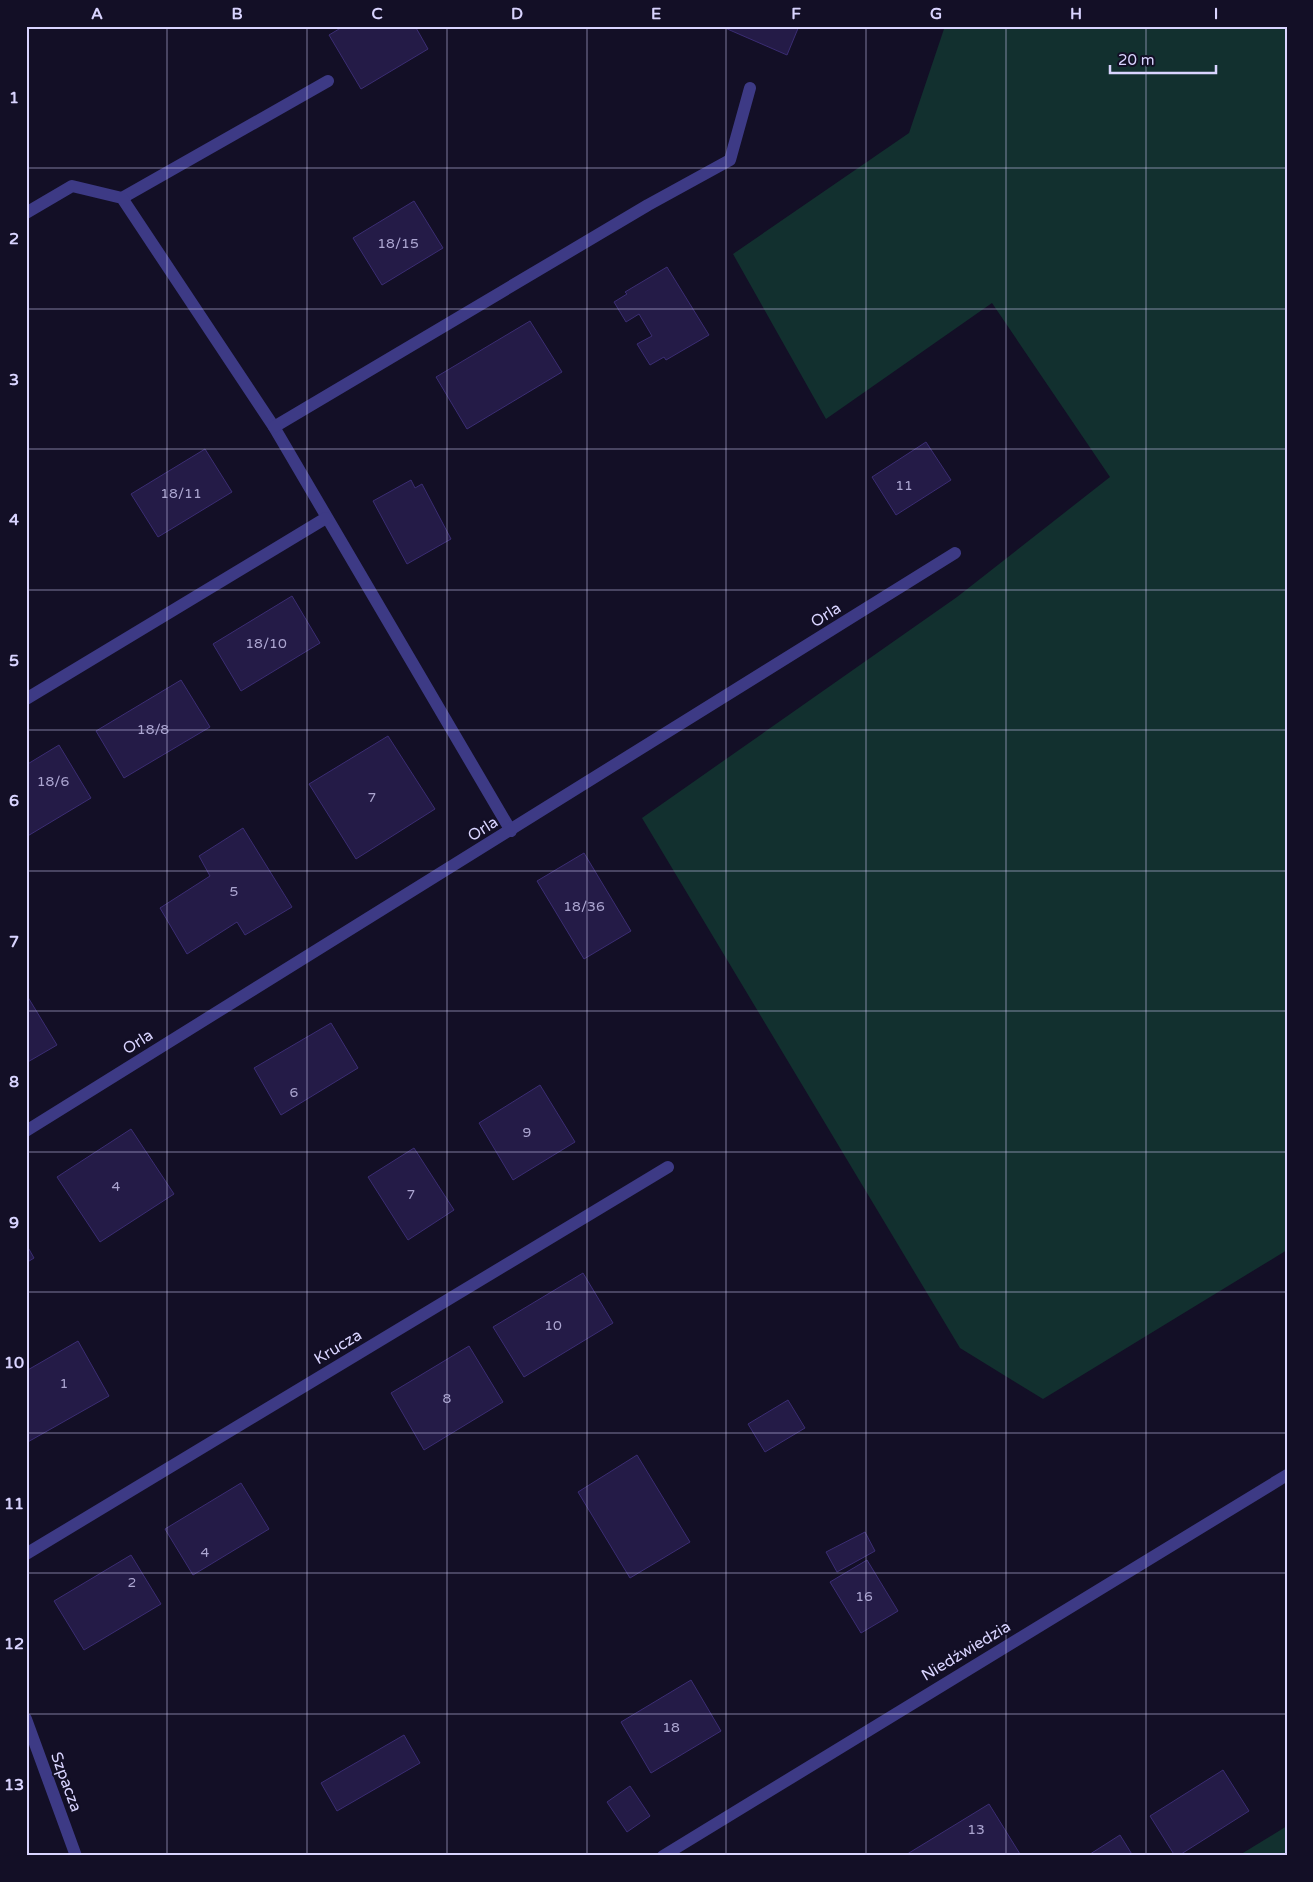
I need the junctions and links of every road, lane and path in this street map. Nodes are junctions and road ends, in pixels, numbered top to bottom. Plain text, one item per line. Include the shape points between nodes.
1 (328, 81) dead end
2 (750, 88) dead end
3 (122, 198) junction
4 (26, 213) edge
5 (274, 427) junction
6 (326, 518) junction
7 (955, 553) dead end
8 (26, 699) edge
9 (511, 831) junction
10 (26, 1131) edge
11 (668, 1167) dead end
12 (1287, 1474) edge
13 (26, 1554) edge
14 (26, 1718) edge
15 (76, 1856) edge
16 (663, 1856) edge

1 - 3 street
2 - 5 street via 730,160
3 - 4 street via 72,186
3 - 5 street
5 - 6 street
6 - 8 street
6 - 9 street
7 - 9 street, Orla
9 - 10 street, Orla
11 - 13 street, Krucza
12 - 16 street, Niedźwiedzia
14 - 15 street, Szpacza

